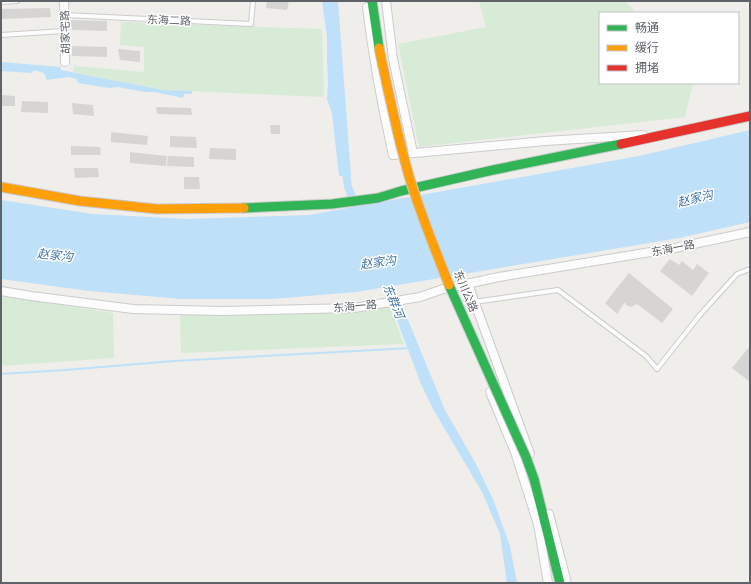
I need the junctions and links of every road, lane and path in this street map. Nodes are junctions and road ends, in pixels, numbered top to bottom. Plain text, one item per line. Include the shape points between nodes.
1 (17, 1) edge
2 (64, 1) edge
3 (253, 1) edge
4 (366, 1) edge
5 (372, 1) edge
6 (386, 1) edge
7 (1, 2) edge
8 (65, 15) junction
9 (65, 31) junction
10 (1, 35) edge
11 (65, 62) dead end
12 (750, 116) edge
13 (676, 133) junction
14 (413, 153) junction
15 (1, 187) edge
16 (750, 232) edge
17 (750, 269) edge
18 (468, 284) junction
19 (444, 289) junction
20 (1, 291) edge
21 (475, 302) junction
22 (454, 305) junction
23 (548, 583) edge
24 (560, 583) edge
25 (568, 583) edge

1 - 7 lane
2 - 8 street, 胡家宅路
3 - 8 lane, 东海二路 via 251,24
4 - 14 street via 382,108 393,155
5 - 24 street, 东川公路, bridge via 378,48 400,145 418,202 440,261 526,456 538,491
6 - 14 street via 393,59
8 - 9 street, 胡家宅路
9 - 10 lane
9 - 11 street, 胡家宅路
12 - 13 street
13 - 14 street
13 - 15 street via 493,170 378,198 332,204 157,209 80,201
16 - 18 street, 东海一路 via 675,248
17 - 21 lane via 737,274 699,316 658,369 646,356 558,290
18 - 19 street, 东海一路
18 - 21 street
19 - 20 street, 东海一路 via 420,297 354,308 222,311 133,309
19 - 22 street
21 - 22 lane
21 - 25 street via 540,480
22 - 23 street via 515,452 538,524

